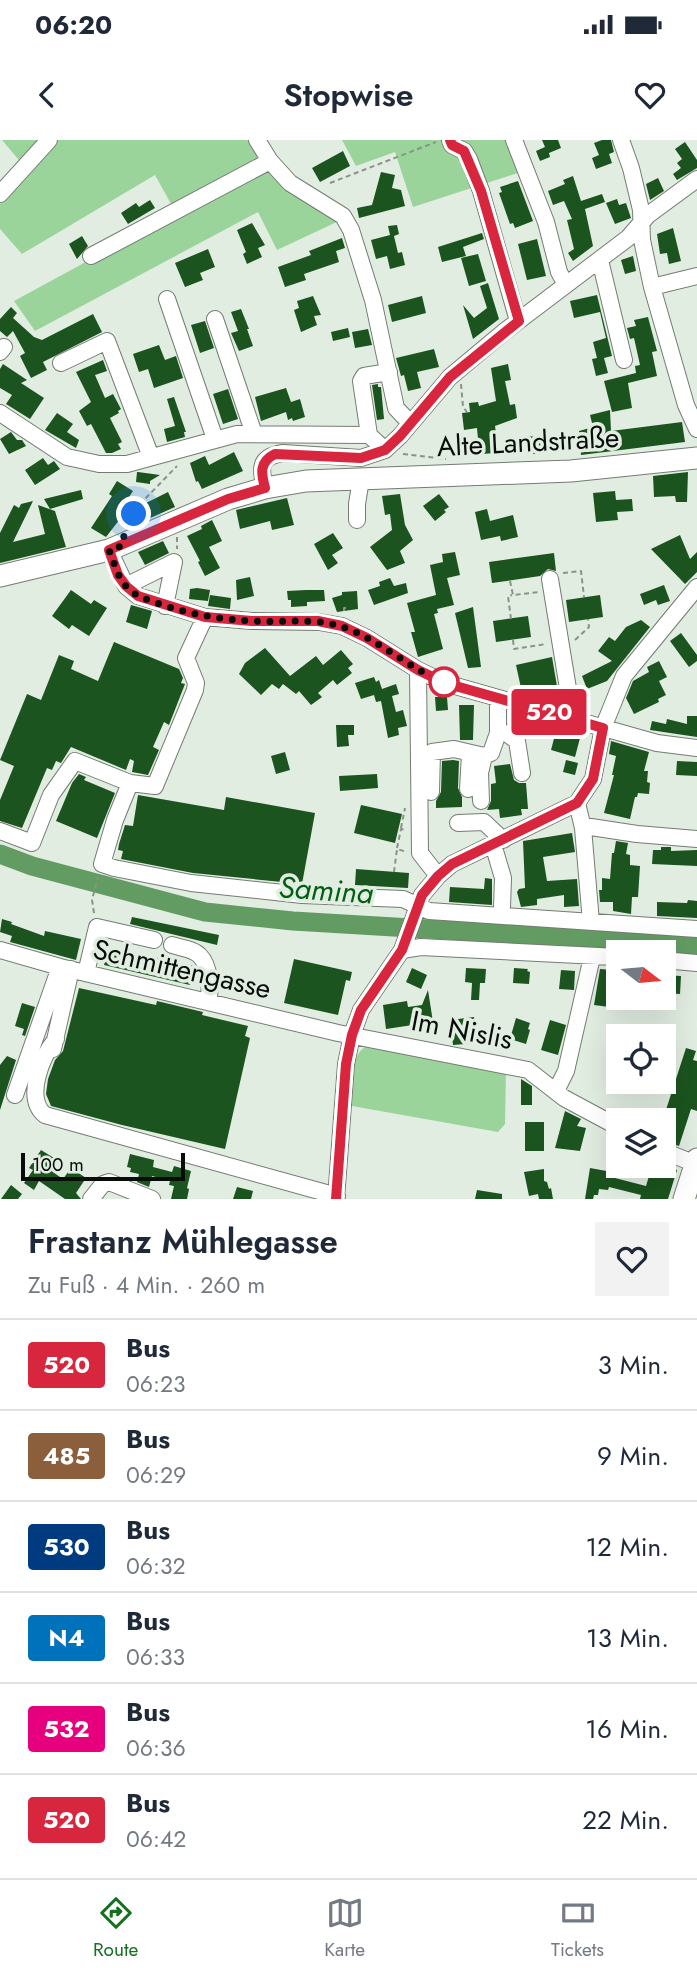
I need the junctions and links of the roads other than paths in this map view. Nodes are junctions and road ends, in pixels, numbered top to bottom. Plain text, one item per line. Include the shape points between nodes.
1 (49, 140) edge
2 (257, 140) edge
3 (450, 140) edge
4 (514, 140) edge
5 (621, 140) edge
6 (270, 161) junction
7 (697, 179) edge
8 (5, 188) edge
9 (640, 224) junction
10 (91, 256) dead end
11 (600, 260) junction
12 (697, 276) edge
13 (566, 285) junction
14 (652, 287) junction
15 (167, 299) dead end
16 (215, 319) dead end
17 (519, 321) junction
18 (624, 360) dead end
19 (61, 363) dead end
20 (389, 372) junction
21 (0, 413) edge
22 (410, 423) junction
23 (697, 429) edge
24 (254, 434) junction
25 (369, 435) junction
26 (215, 439) junction
27 (392, 452) junction
28 (151, 457) junction
29 (697, 458) edge
30 (361, 479) junction
31 (265, 488) junction
32 (357, 520) dead end
33 (116, 548) junction
34 (0, 576) edge
35 (551, 584) road end
36 (126, 586) junction
37 (697, 587) edge
38 (165, 606) junction
39 (205, 617) junction
40 (418, 670) junction
41 (504, 697) junction
42 (573, 719) junction
43 (603, 728) junction
44 (498, 733) junction
45 (697, 748) edge
46 (477, 755) junction
47 (522, 773) dead end
48 (130, 783) junction
49 (468, 789) dead end
50 (431, 792) dead end
51 (481, 801) dead end
52 (577, 803) junction
53 (458, 823) dead end
54 (583, 828) junction
55 (0, 831) edge
56 (697, 839) edge
57 (498, 842) junction
58 (438, 876) junction
59 (502, 907) dead end
60 (416, 910) junction
61 (591, 922) junction
62 (697, 929) edge
63 (154, 940) dead end
64 (172, 946) dead end
65 (404, 946) junction
66 (0, 950) edge
67 (592, 957) junction
68 (606, 957) edge
69 (676, 961) edge
70 (697, 963) edge
71 (73, 970) junction
72 (208, 1002) junction
73 (352, 1035) junction
74 (556, 1091) junction
75 (15, 1095) dead end
76 (606, 1120) edge
77 (676, 1155) edge
78 (696, 1161) edge
79 (336, 1198) edge
80 (91, 1199) edge
81 (152, 1199) edge
82 (684, 1199) edge

1 - 8 street
2 - 6 street
3 - 17 street via 464,151 481,191
4 - 13 street
5 - 9 street via 641,210
6 - 10 street
6 - 20 street via 290,183 343,216 351,230
7 - 9 street
9 - 11 street
9 - 14 street
11 - 13 street
11 - 18 street
12 - 14 street
13 - 17 street
14 - 23 street
15 - 26 street
16 - 24 street
17 - 22 street via 450,377
19 - 28 street via 107,341
20 - 22 street via 396,408
20 - 25 street via 364,376 361,381
21 - 28 street via 67,457 83,462 127,464
22 - 27 street
24 - 25 street
24 - 26 street
25 - 27 street
26 - 28 street
27 - 31 street via 361,458 275,454 262,466
29 - 30 main road, Alte Landstraße via 570,471
30 - 31 main road, Alte Landstraße
30 - 32 street
31 - 33 main road, Alte Landstraße via 228,499
33 - 34 main road, Alte Landstraße
33 - 36 street
35 - 42 street
36 - 38 street
36 - 38 street via 174,562
37 - 43 street via 624,676
38 - 39 street
39 - 40 street via 330,623 367,638
39 - 48 street via 186,658 195,690 157,783
40 - 41 street via 445,683
40 - 58 street via 420,853
41 - 42 street
41 - 44 street
42 - 43 street
43 - 45 street
43 - 52 street via 593,779
44 - 46 street via 491,753
44 - 47 street via 517,741
46 - 49 street
46 - 50 street via 454,749 432,752
46 - 51 street
48 - 55 street via 73,762 51,795 32,843
48 - 60 street via 101,868 302,895 403,899
52 - 54 street
52 - 57 street
53 - 57 street via 484,822
54 - 56 street
54 - 61 street
57 - 58 street via 452,864
57 - 59 street
58 - 60 street
60 - 61 street
60 - 65 street
61 - 62 street
63 - 71 street via 97,927
64 - 72 street via 201,956 209,979
65 - 67 street
65 - 73 street via 361,1010
66 - 71 street, Schmittengasse
67 - 68 street
67 - 74 street via 566,1071
69 - 70 street
71 - 72 street, Schmittengasse
71 - 75 street
71 - 79 street via 54,1046 46,1052 34,1094 45,1115
72 - 73 street, Schmittengasse
73 - 74 street, Im Nislis via 528,1070
73 - 79 street
74 - 76 street, Im Nislis
77 - 78 street
78 - 82 main road
80 - 81 street via 109,1182

